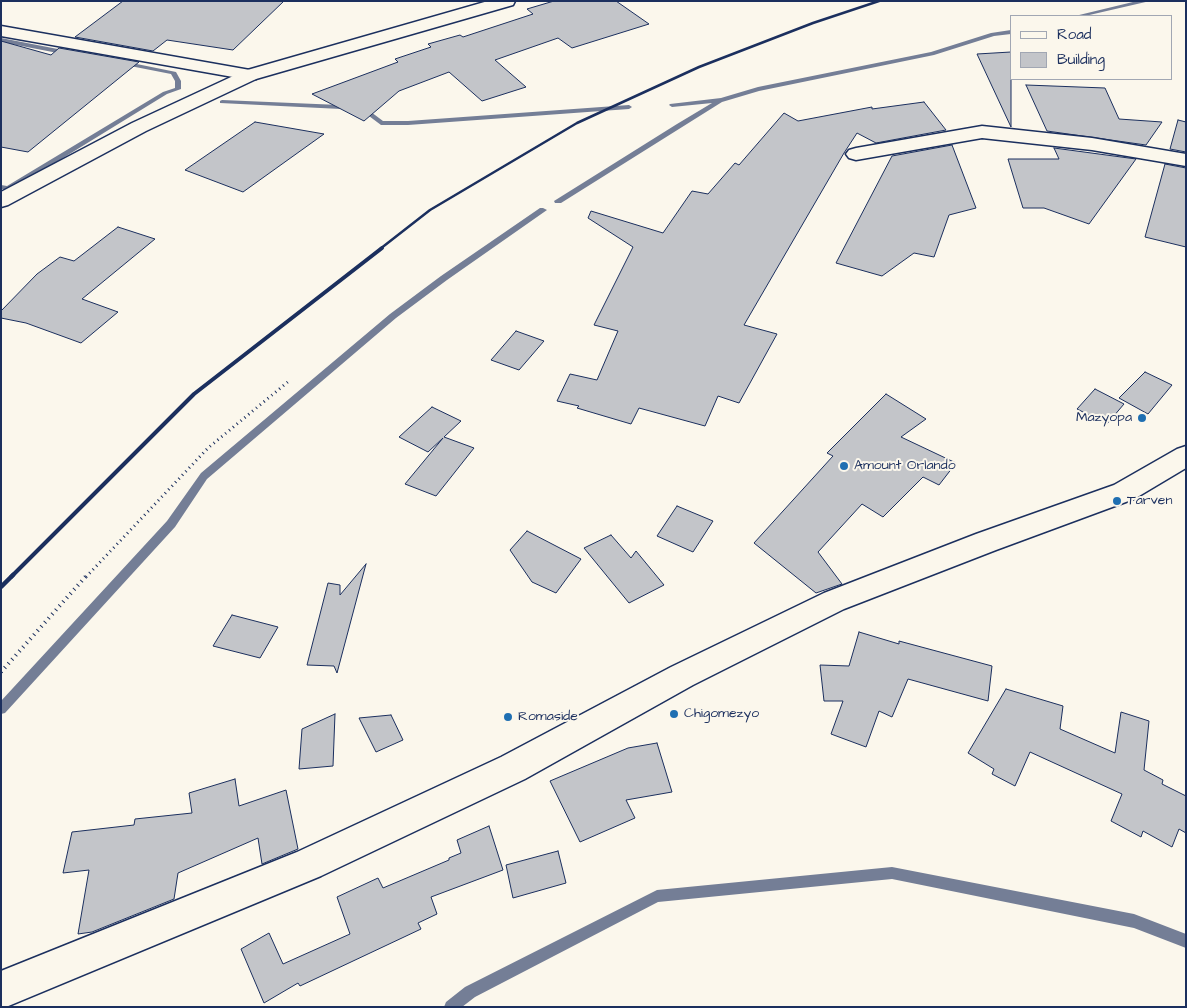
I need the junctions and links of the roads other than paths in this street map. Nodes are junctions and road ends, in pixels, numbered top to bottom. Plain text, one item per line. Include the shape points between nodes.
1 (507, 1) edge
2 (1, 31) edge
3 (250, 75) junction
4 (856, 154) dead end
5 (1186, 160) edge
6 (5, 195) edge
7 (1186, 456) edge
8 (1, 990) edge

1 - 3 street
2 - 3 street
3 - 6 street via 138,127
4 - 5 street via 982,132 1092,144
7 - 8 street via 1124,492 834,601 682,676 513,768 318,860

